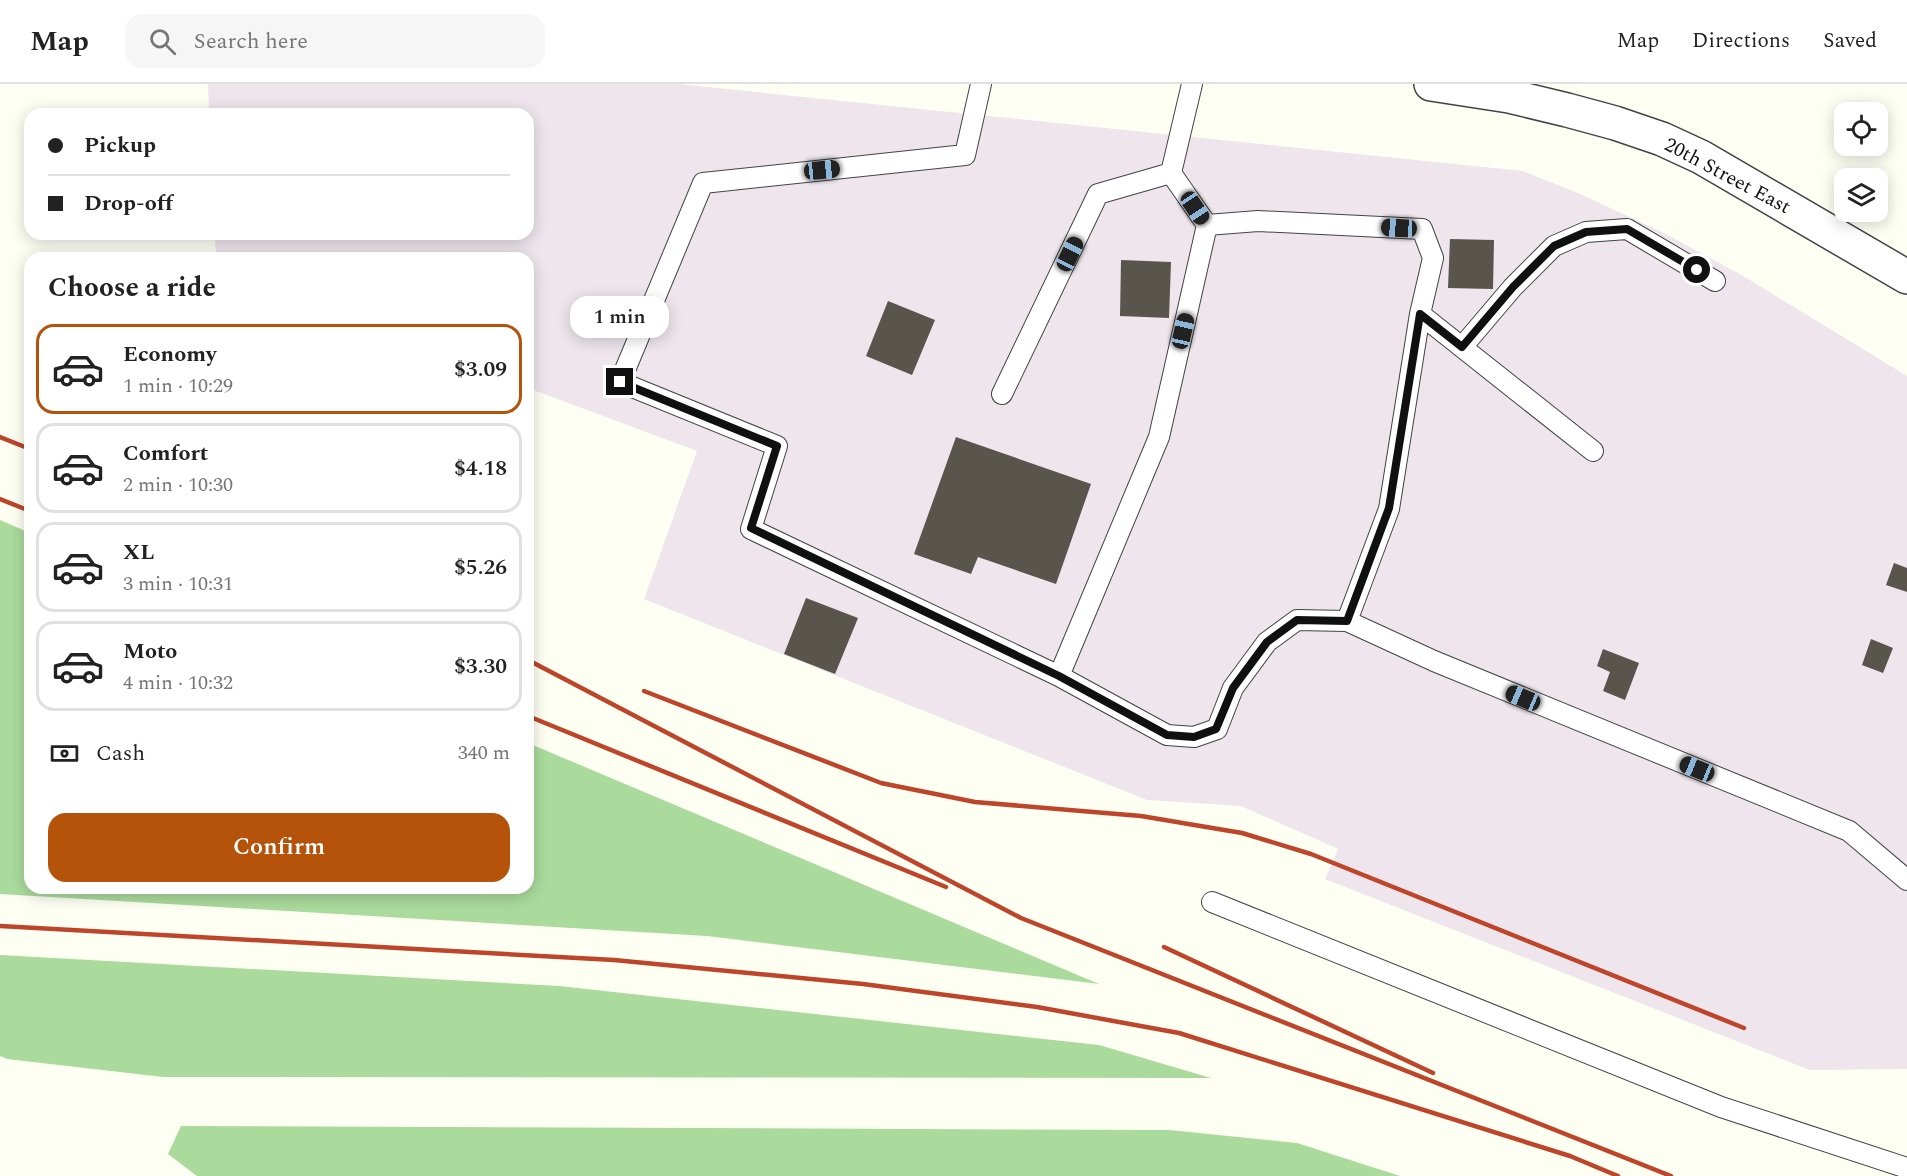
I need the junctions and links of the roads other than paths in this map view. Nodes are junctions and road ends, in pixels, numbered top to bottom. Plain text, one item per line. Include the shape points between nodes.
1 (981, 84) edge
2 (1191, 84) edge
3 (1431, 84) edge
4 (1171, 173) junction
5 (1207, 225) junction
6 (1907, 277) edge
7 (1714, 281) dead end
8 (1420, 314) junction
9 (1462, 347) junction
10 (1002, 394) dead end
11 (1593, 451) dead end
12 (1347, 621) junction
13 (1059, 676) junction
14 (1907, 880) edge
15 (1212, 902) dead end
16 (1907, 1168) edge

1 - 13 lane via 965,155 703,183 620,382 777,446 751,528
2 - 4 lane
3 - 6 street, 20th Street East via 1567,110 1662,140 1701,157
4 - 5 lane
4 - 10 lane via 1098,194
5 - 8 lane via 1258,221 1422,229 1433,258
5 - 13 lane via 1159,437
7 - 9 lane via 1627,229 1586,232 1554,246
8 - 9 lane
8 - 12 lane via 1389,508
9 - 11 lane
12 - 13 lane via 1297,620 1267,642 1233,688 1216,729 1194,737 1167,735
12 - 14 lane via 1849,831
15 - 16 lane via 1721,1107

